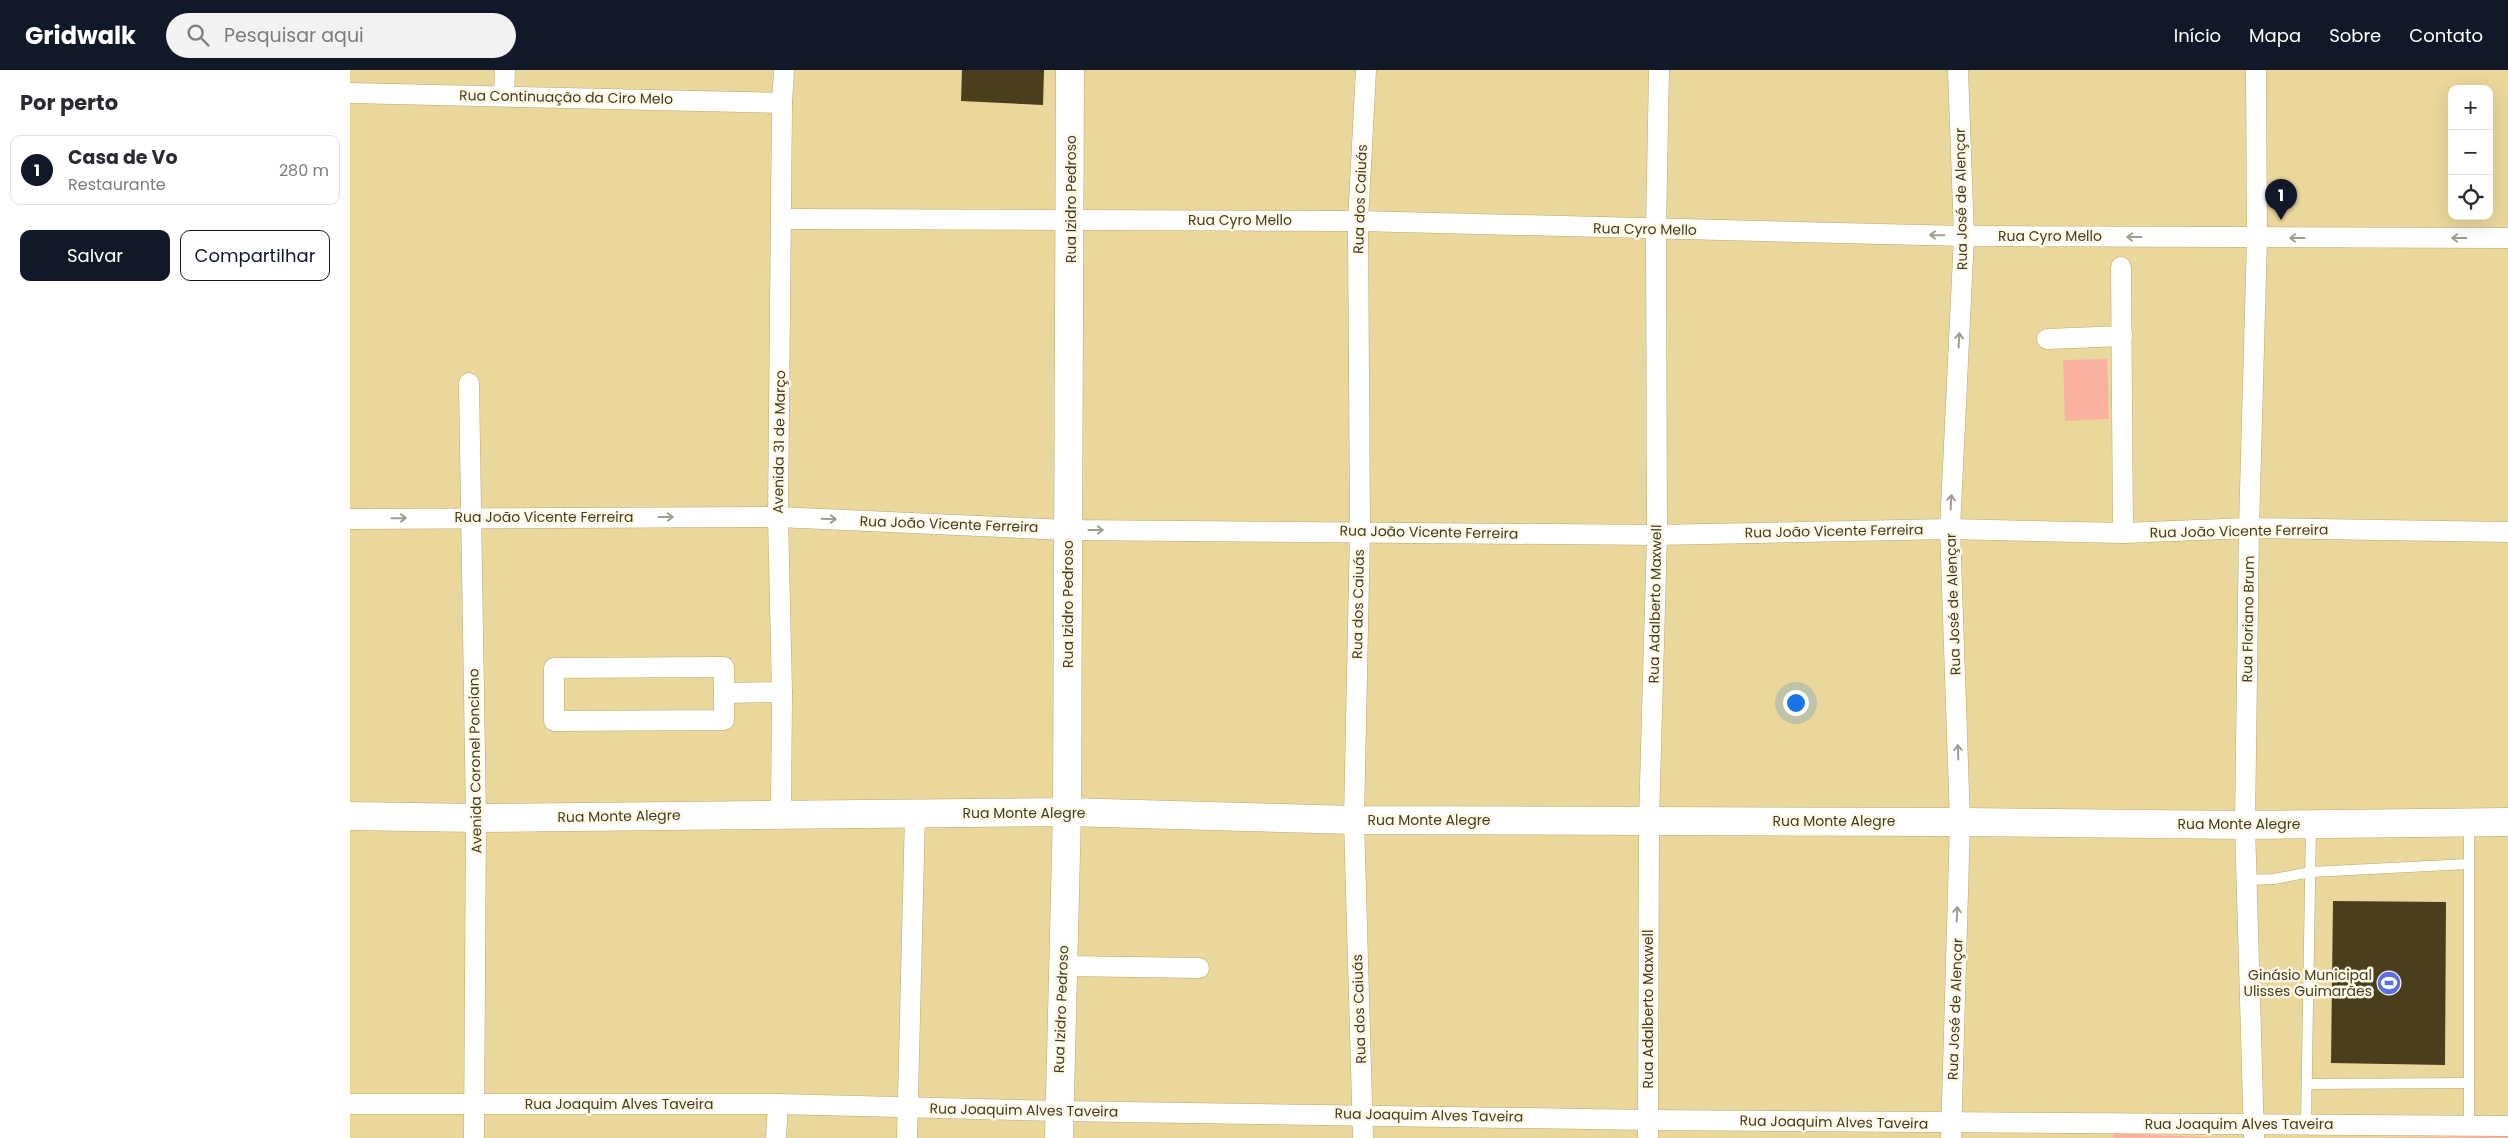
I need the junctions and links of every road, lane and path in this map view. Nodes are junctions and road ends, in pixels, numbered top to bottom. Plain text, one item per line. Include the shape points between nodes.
1 (505, 70) edge
2 (784, 70) edge
3 (1070, 70) edge
4 (1366, 70) edge
5 (1659, 70) edge
6 (1958, 70) edge
7 (2256, 70) edge
8 (350, 93) edge
9 (504, 95) junction
10 (782, 103) junction
11 (782, 220) junction
12 (1071, 220) junction
13 (1358, 221) junction
14 (1656, 229) junction
15 (1964, 236) junction
16 (2257, 238) junction
17 (2508, 238) edge
18 (2121, 267) dead end
19 (2122, 336) junction
20 (2047, 339) dead end
21 (469, 383) dead end
22 (471, 517) junction
23 (778, 517) junction
24 (350, 519) edge
25 (2249, 528) junction
26 (1950, 529) junction
27 (1068, 530) junction
28 (1360, 530) junction
29 (2508, 532) edge
30 (2123, 533) junction
31 (1657, 535) junction
32 (782, 692) junction
33 (724, 693) junction
34 (1067, 812) junction
35 (781, 814) junction
36 (915, 814) junction
37 (350, 816) edge
38 (476, 818) junction
39 (1354, 820) junction
40 (1649, 820) junction
41 (1960, 822) junction
42 (2508, 822) edge
43 (2469, 823) junction
44 (2311, 824) junction
45 (2245, 825) junction
46 (2468, 864) junction
47 (2311, 872) junction
48 (2247, 880) junction
49 (1062, 966) junction
50 (1199, 968) dead end
51 (2469, 1083) junction
52 (2307, 1084) junction
53 (350, 1104) edge
54 (475, 1104) junction
55 (778, 1104) junction
56 (908, 1107) junction
57 (1059, 1111) junction
58 (1362, 1114) junction
59 (2306, 1124) junction
60 (2470, 1126) junction
61 (2508, 1126) edge
62 (1648, 1129) edge
63 (1951, 1131) edge
64 (2255, 1131) edge
65 (474, 1138) edge
66 (776, 1138) edge
67 (907, 1138) edge
68 (1059, 1138) edge
69 (1363, 1138) edge

1 - 9 street
2 - 10 street, Avenida 31 de Março
3 - 12 street, Rua Izidro Pedroso
4 - 13 street, Rua dos Caiuás
5 - 14 street, Rua Adalberto Maxwell
6 - 15 street, Rua José de Alençar
7 - 16 street, Rua Floriano Brum
8 - 9 street, Rua Continuação da Ciro Melo
9 - 10 street, Rua Continuação da Ciro Melo
10 - 11 street, Avenida 31 de Março
11 - 12 street, Rua Cyro Mello
11 - 23 street, Avenida 31 de Março
12 - 13 street, Rua Cyro Mello
12 - 27 street, Rua Izidro Pedroso
13 - 14 street, Rua Cyro Mello
13 - 28 street, Rua dos Caiuás
15 -> 14 street, Rua Cyro Mello
14 - 31 street, Rua Adalberto Maxwell
16 -> 15 street, Rua Cyro Mello
26 -> 15 street, Rua José de Alençar
17 -> 16 street, Rua Cyro Mello
16 - 25 street, Rua Floriano Brum
18 - 19 street
19 - 20 street
19 - 30 street
21 - 22 street, Avenida Coronel Ponciano
22 -> 23 street, Rua João Vicente Ferreira
24 -> 22 street, Rua João Vicente Ferreira
22 - 38 street, Avenida Coronel Ponciano
23 -> 27 street, Rua João Vicente Ferreira
23 - 32 street, Avenida 31 de Março
25 - 29 street, Rua João Vicente Ferreira
25 - 30 street, Rua João Vicente Ferreira
25 - 45 street, Rua Floriano Brum
26 - 30 street, Rua João Vicente Ferreira
26 - 31 street, Rua João Vicente Ferreira
41 -> 26 street, Rua José de Alençar
27 -> 28 street, Rua João Vicente Ferreira
27 - 34 street, Rua Izidro Pedroso
28 - 31 street, Rua João Vicente Ferreira
28 - 39 street, Rua dos Caiuás
31 - 40 street, Rua Adalberto Maxwell
32 - 33 street
32 - 35 street, Avenida 31 de Março
33 - 33 street via 724,667 554,668 554,721 724,720
34 - 36 street, Rua Monte Alegre
34 - 39 street, Rua Monte Alegre
34 - 49 street, Rua Izidro Pedroso
35 - 36 street, Rua Monte Alegre
35 - 38 street, Rua Monte Alegre
36 - 56 street
37 - 38 street, Rua Monte Alegre
38 - 54 street, Avenida Coronel Ponciano
39 - 40 street, Rua Monte Alegre
39 - 58 street, Rua dos Caiuás
40 - 41 street, Rua Monte Alegre
40 - 62 street, Rua Adalberto Maxwell
41 - 45 street, Rua Monte Alegre
63 -> 41 street, Rua José de Alençar
42 - 43 street, Rua Monte Alegre
43 - 44 street, Rua Monte Alegre
43 - 46 lane
44 - 45 street, Rua Monte Alegre
44 - 47 lane
45 - 48 street, Rua Floriano Brum
46 - 47 lane
46 - 51 lane
47 - 48 lane
47 - 52 lane
48 - 64 street, Rua Floriano Brum
49 - 50 street
49 - 57 street, Rua Izidro Pedroso
51 - 52 lane
51 - 60 lane
52 - 59 lane
53 - 54 street, Rua Joaquim Alves Taveira
54 - 55 street, Rua Joaquim Alves Taveira
54 - 65 street, Avenida Coronel Ponciano
55 - 56 street, Rua Joaquim Alves Taveira
55 - 66 street
56 - 57 street, Rua Joaquim Alves Taveira
56 - 67 street
57 - 58 street, Rua Joaquim Alves Taveira
57 - 68 street, Rua Izidro Pedroso
58 - 62 street, Rua Joaquim Alves Taveira
58 - 69 street, Rua dos Caiuás
59 - 60 street, Rua Joaquim Alves Taveira
59 - 64 street, Rua Joaquim Alves Taveira
60 - 61 street, Rua Joaquim Alves Taveira
62 - 63 street, Rua Joaquim Alves Taveira
63 - 64 street, Rua Joaquim Alves Taveira

